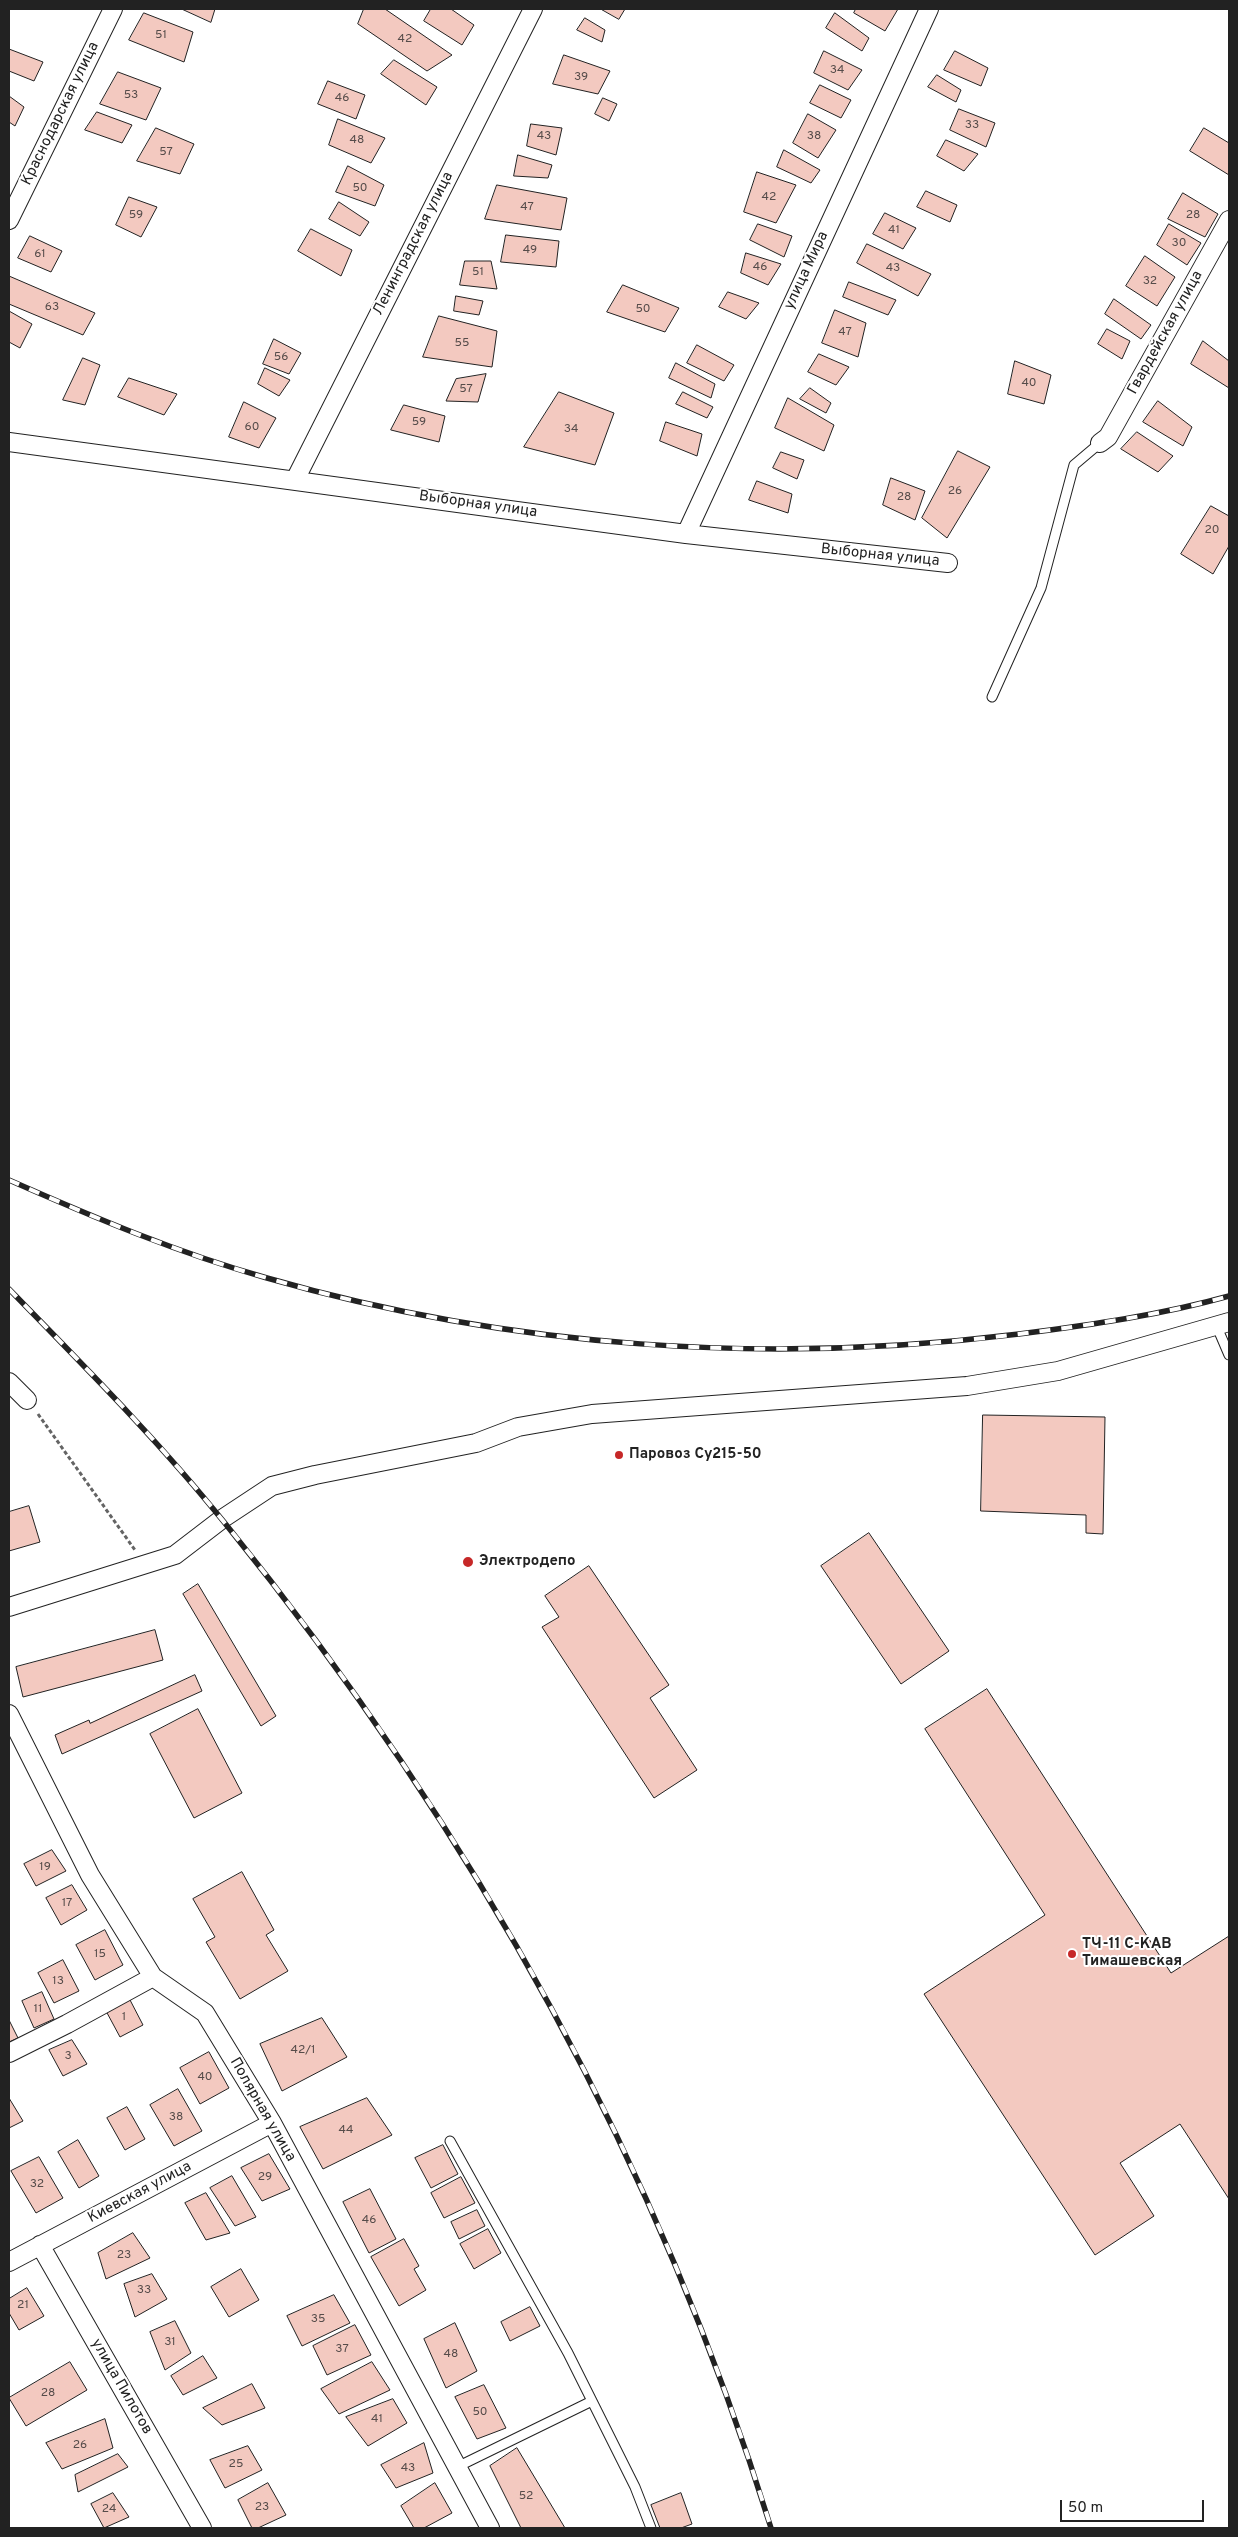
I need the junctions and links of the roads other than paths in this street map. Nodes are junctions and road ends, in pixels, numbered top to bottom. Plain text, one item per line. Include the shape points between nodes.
1 (113, 9) edge
2 (533, 9) edge
3 (929, 9) edge
4 (9, 220) edge
5 (1229, 220) edge
6 (9, 442) edge
7 (1100, 443) joint
8 (295, 480) junction
9 (686, 534) junction
10 (948, 563) dead end
11 (992, 697) dead end
12 (1223, 1324) edge
13 (1229, 1356) edge
14 (9, 1382) edge
15 (27, 1400) road end
16 (9, 1607) edge
17 (9, 1714) edge
18 (153, 1977) junction
19 (9, 2053) edge
20 (272, 2124) junction
21 (450, 2141) dead end
22 (40, 2245) junction
23 (9, 2262) edge
24 (592, 2401) junction
25 (457, 2467) junction
26 (649, 2527) edge
27 (202, 2528) edge
28 (490, 2528) edge

1 - 4 street, Краснодарская улица
2 - 8 street, Ленинградская улица
3 - 9 street, улица Мира
5 - 7 street, Гвардейская улица via 1108,437
6 - 8 street, Выборная улица
7 - 11 lane via 1074,464 1041,588
8 - 9 street, Выборная улица
9 - 10 street, Выборная улица
12 - 13 lane
12 - 16 street via 1058,1371 967,1386 592,1414 518,1427 476,1443 272,1486 175,1555
14 - 15 street
17 - 18 street, Полярная улица via 90,1875
18 - 19 street
18 - 20 street, Полярная улица via 205,2013
20 - 22 street, Киевская улица
20 - 25 street, Полярная улица
21 - 24 lane
22 - 23 street, Киевская улица
22 - 27 street, улица Пилотов
24 - 25 lane
24 - 26 lane via 635,2487
25 - 28 street, Полярная улица

